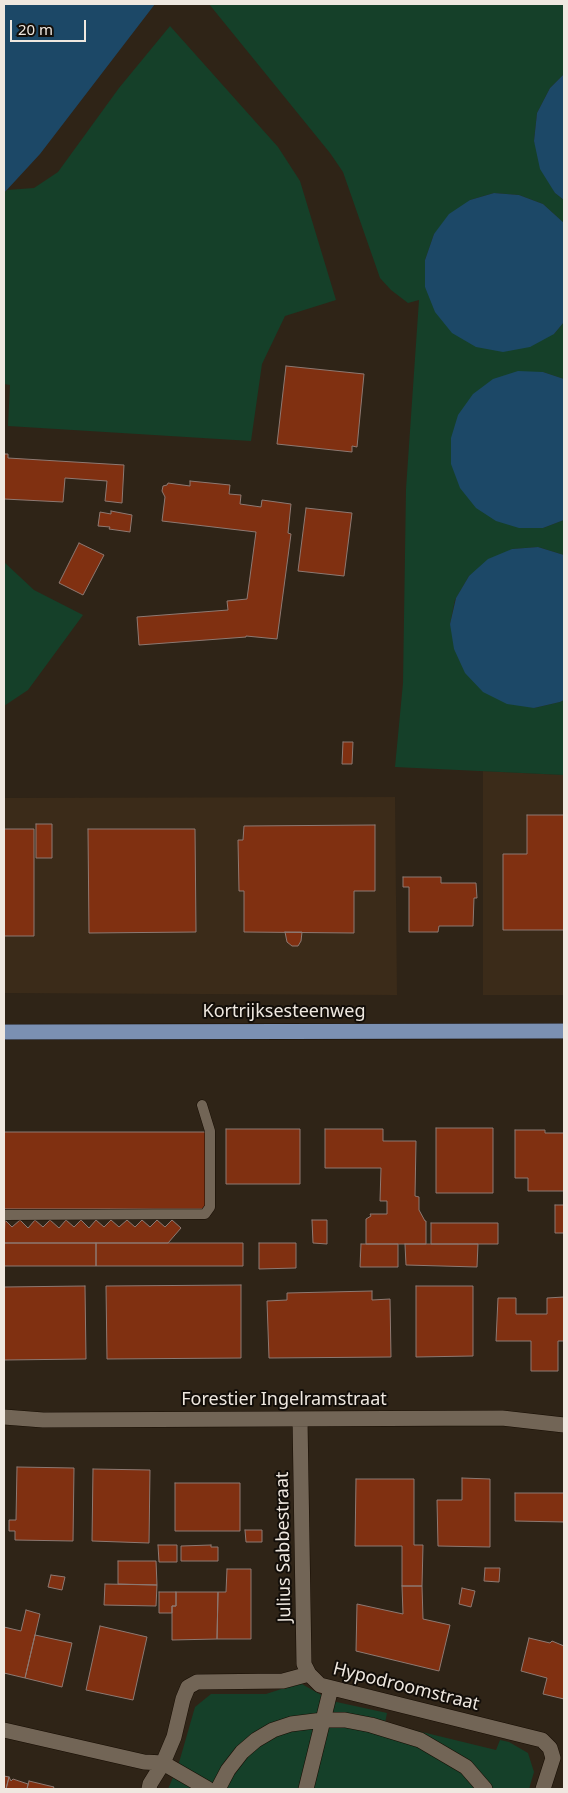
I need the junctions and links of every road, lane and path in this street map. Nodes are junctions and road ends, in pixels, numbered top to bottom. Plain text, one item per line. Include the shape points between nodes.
1 (564, 1031) edge
2 (4, 1032) edge
3 (202, 1105) dead end
4 (4, 1214) edge
5 (4, 1417) edge
6 (300, 1419) junction
7 (564, 1425) edge
8 (308, 1674) junction
9 (331, 1688) junction
10 (323, 1720) junction
11 (4, 1730) edge
12 (163, 1763) junction
13 (149, 1789) edge
14 (208, 1789) edge
15 (218, 1789) edge
16 (306, 1789) edge
17 (485, 1789) edge
18 (543, 1789) edge

1 - 2 main road, Kortrijksesteenweg
3 - 4 lane via 210,1131 210,1207 205,1214
5 - 6 street, Forestier Ingelramstraat via 43,1420
6 - 7 street, Forestier Ingelramstraat via 502,1418
6 - 8 street, Julius Sabbestraat via 304,1664
8 - 9 street, Hypodroomstraat via 320,1685
8 - 12 street, Hypodroomstraat via 283,1682 197,1682 188,1687
9 - 10 street
9 - 18 street, Hypodroomstraat via 542,1740 550,1748 553,1758
10 - 15 street via 291,1724 256,1740 228,1770
10 - 16 street
10 - 17 street via 362,1723 420,1740 466,1767
11 - 12 street via 144,1762
12 - 13 street, Hypodroomstraat
12 - 14 street

